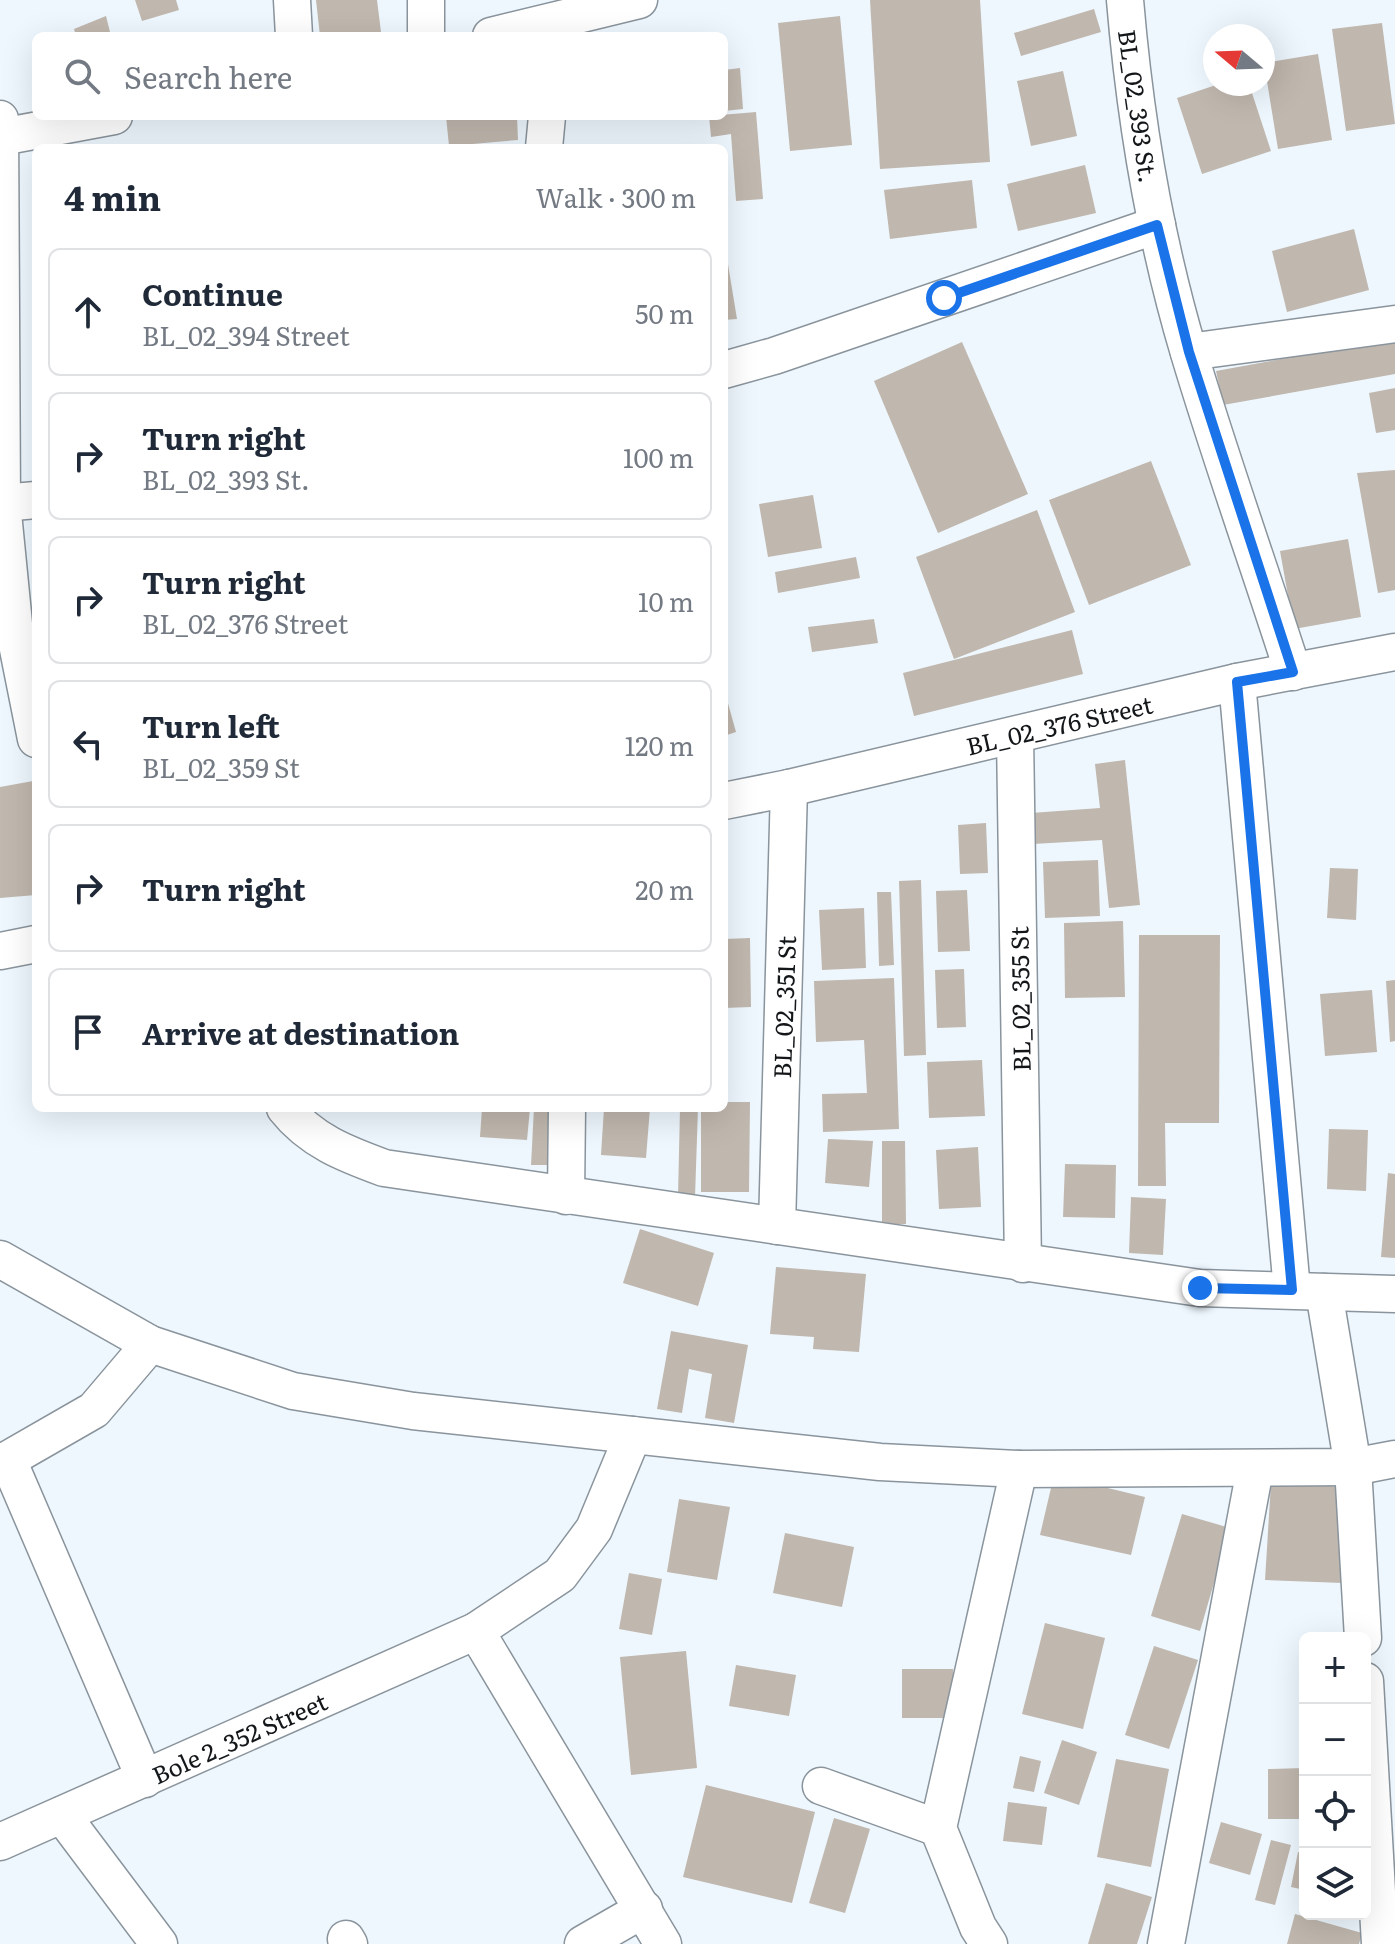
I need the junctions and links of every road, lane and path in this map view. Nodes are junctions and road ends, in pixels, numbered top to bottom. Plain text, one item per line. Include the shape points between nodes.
1 (292, 0) edge
2 (426, 0) edge
3 (639, 0) edge
4 (1125, 0) edge
5 (556, 28) edge
6 (294, 32) edge
7 (426, 32) edge
8 (524, 32) edge
9 (0, 119) edge
10 (92, 120) edge
11 (547, 120) edge
12 (1, 137) edge
13 (544, 144) edge
14 (1157, 225) junction
15 (1395, 324) edge
16 (1189, 352) junction
17 (728, 369) edge
18 (19, 501) edge
19 (1395, 652) edge
20 (1293, 672) junction
21 (1237, 682) junction
22 (32, 719) edge
23 (1015, 735) junction
24 (789, 788) junction
25 (728, 800) edge
26 (32, 945) edge
27 (0, 951) edge
28 (288, 1112) edge
29 (567, 1112) edge
30 (566, 1196) junction
31 (777, 1226) junction
32 (0, 1259) edge
33 (1023, 1264) junction
34 (1308, 1291) junction
35 (1395, 1294) edge
36 (150, 1344) junction
37 (633, 1435) junction
38 (1395, 1459) edge
39 (4, 1462) edge
40 (1353, 1467) junction
41 (1019, 1469) junction
42 (1255, 1469) junction
43 (476, 1631) junction
44 (1363, 1632) edge
45 (1366, 1704) edge
46 (145, 1779) junction
47 (821, 1786) dead end
48 (62, 1815) junction
49 (938, 1828) junction
50 (0, 1842) edge
51 (644, 1909) junction
52 (159, 1944) edge
53 (583, 1944) edge
54 (663, 1944) edge
55 (989, 1944) edge
56 (1166, 1944) edge
57 (1380, 1944) edge

1 - 6 street
2 - 7 street
3 - 5 street
4 - 14 street, BL_02_393 St.
5 - 8 street
9 - 12 street
10 - 12 street
11 - 13 street
12 - 18 street
14 - 16 street, BL_02_393 St.
14 - 17 street
15 - 16 street
16 - 20 street, BL_02_393 St.
18 - 22 street via 15,634
19 - 20 street, BL_02_376 Street
20 - 21 street, BL_02_376 Street
21 - 23 street, BL_02_376 Street
21 - 34 street
23 - 24 street, BL_02_376 Street
23 - 33 street, BL_02_355 St
24 - 25 street, BL_02_376 Street
24 - 31 street, BL_02_351 St
26 - 27 street
28 - 30 street via 298,1125 338,1151 384,1168
29 - 30 street
30 - 31 street
31 - 33 street
32 - 36 street
33 - 34 street via 1200,1288
34 - 35 street
34 - 40 street
36 - 37 street via 293,1391 413,1411
36 - 39 street via 94,1410
37 - 41 street via 880,1462
37 - 43 street, Bole 2_352 Street via 594,1529 560,1575
38 - 40 street
39 - 46 street
40 - 42 street
40 - 44 street
41 - 42 street
41 - 49 street
42 - 56 street
43 - 46 street, Bole 2_352 Street
43 - 51 street
45 - 57 street
46 - 48 street, Bole 2_352 Street
47 - 49 street
48 - 50 street, Bole 2_352 Street
48 - 52 street
49 - 55 street
51 - 53 street
51 - 54 street

